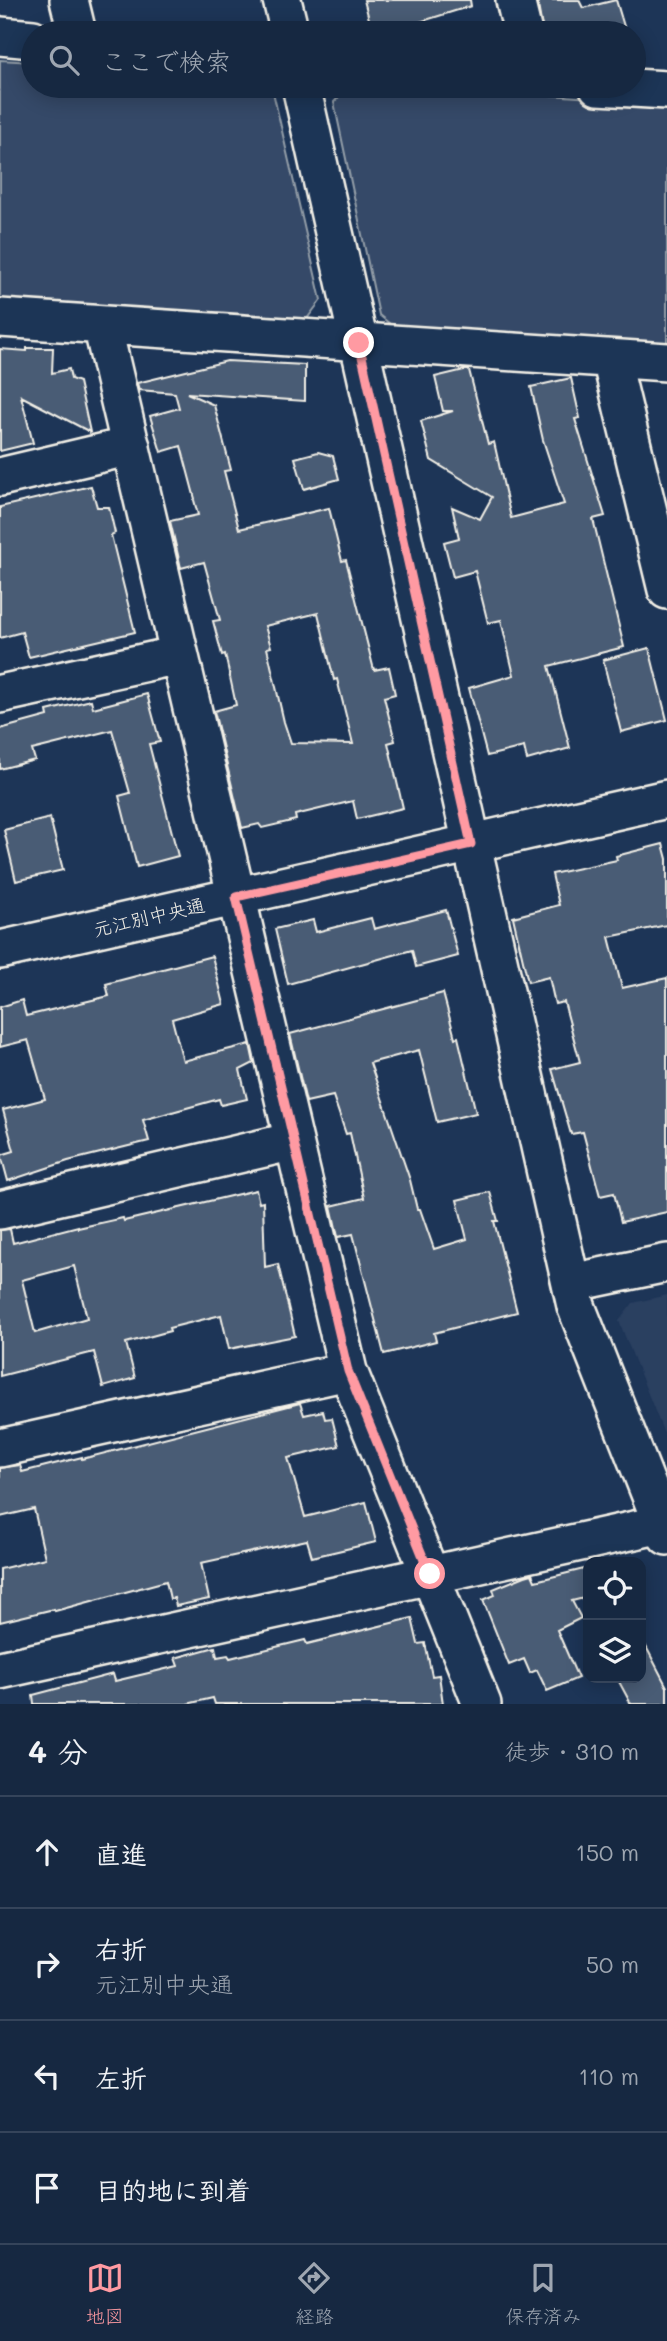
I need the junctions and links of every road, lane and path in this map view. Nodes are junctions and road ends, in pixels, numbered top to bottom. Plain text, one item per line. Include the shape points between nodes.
1 (69, 0) edge
2 (282, 0) edge
3 (515, 0) edge
4 (74, 21) edge
5 (287, 21) edge
6 (520, 21) edge
7 (0, 36) edge
8 (21, 38) edge
9 (646, 89) edge
10 (667, 90) edge
11 (304, 98) edge
12 (0, 318) edge
13 (102, 325) junction
14 (359, 343) junction
15 (611, 359) junction
16 (667, 362) edge
17 (131, 446) junction
18 (0, 477) edge
19 (667, 590) edge
20 (179, 655) junction
21 (0, 694) edge
22 (667, 799) edge
23 (471, 844) junction
24 (236, 897) junction
25 (0, 950) edge
26 (294, 1141) junction
27 (0, 1210) edge
28 (667, 1263) edge
29 (570, 1283) junction
30 (348, 1371) junction
31 (0, 1448) edge
32 (665, 1530) edge
33 (430, 1574) junction
34 (0, 1671) edge
35 (482, 1704) edge

1 - 4 street
2 - 5 street
3 - 6 street
7 - 8 street
9 - 10 street
11 - 14 street
12 - 13 street
13 - 14 street
13 - 17 street
14 - 15 street
14 - 23 street
15 - 16 street
15 - 19 street
17 - 18 street
17 - 20 street
20 - 21 street
20 - 24 street
22 - 23 street, 元江別中央通
23 - 24 street, 元江別中央通
23 - 29 street
24 - 25 street, 元江別中央通
24 - 26 street
26 - 27 street
26 - 30 street
28 - 29 street
29 - 32 street
30 - 31 street
30 - 33 street
32 - 33 street
33 - 34 street
33 - 35 street

